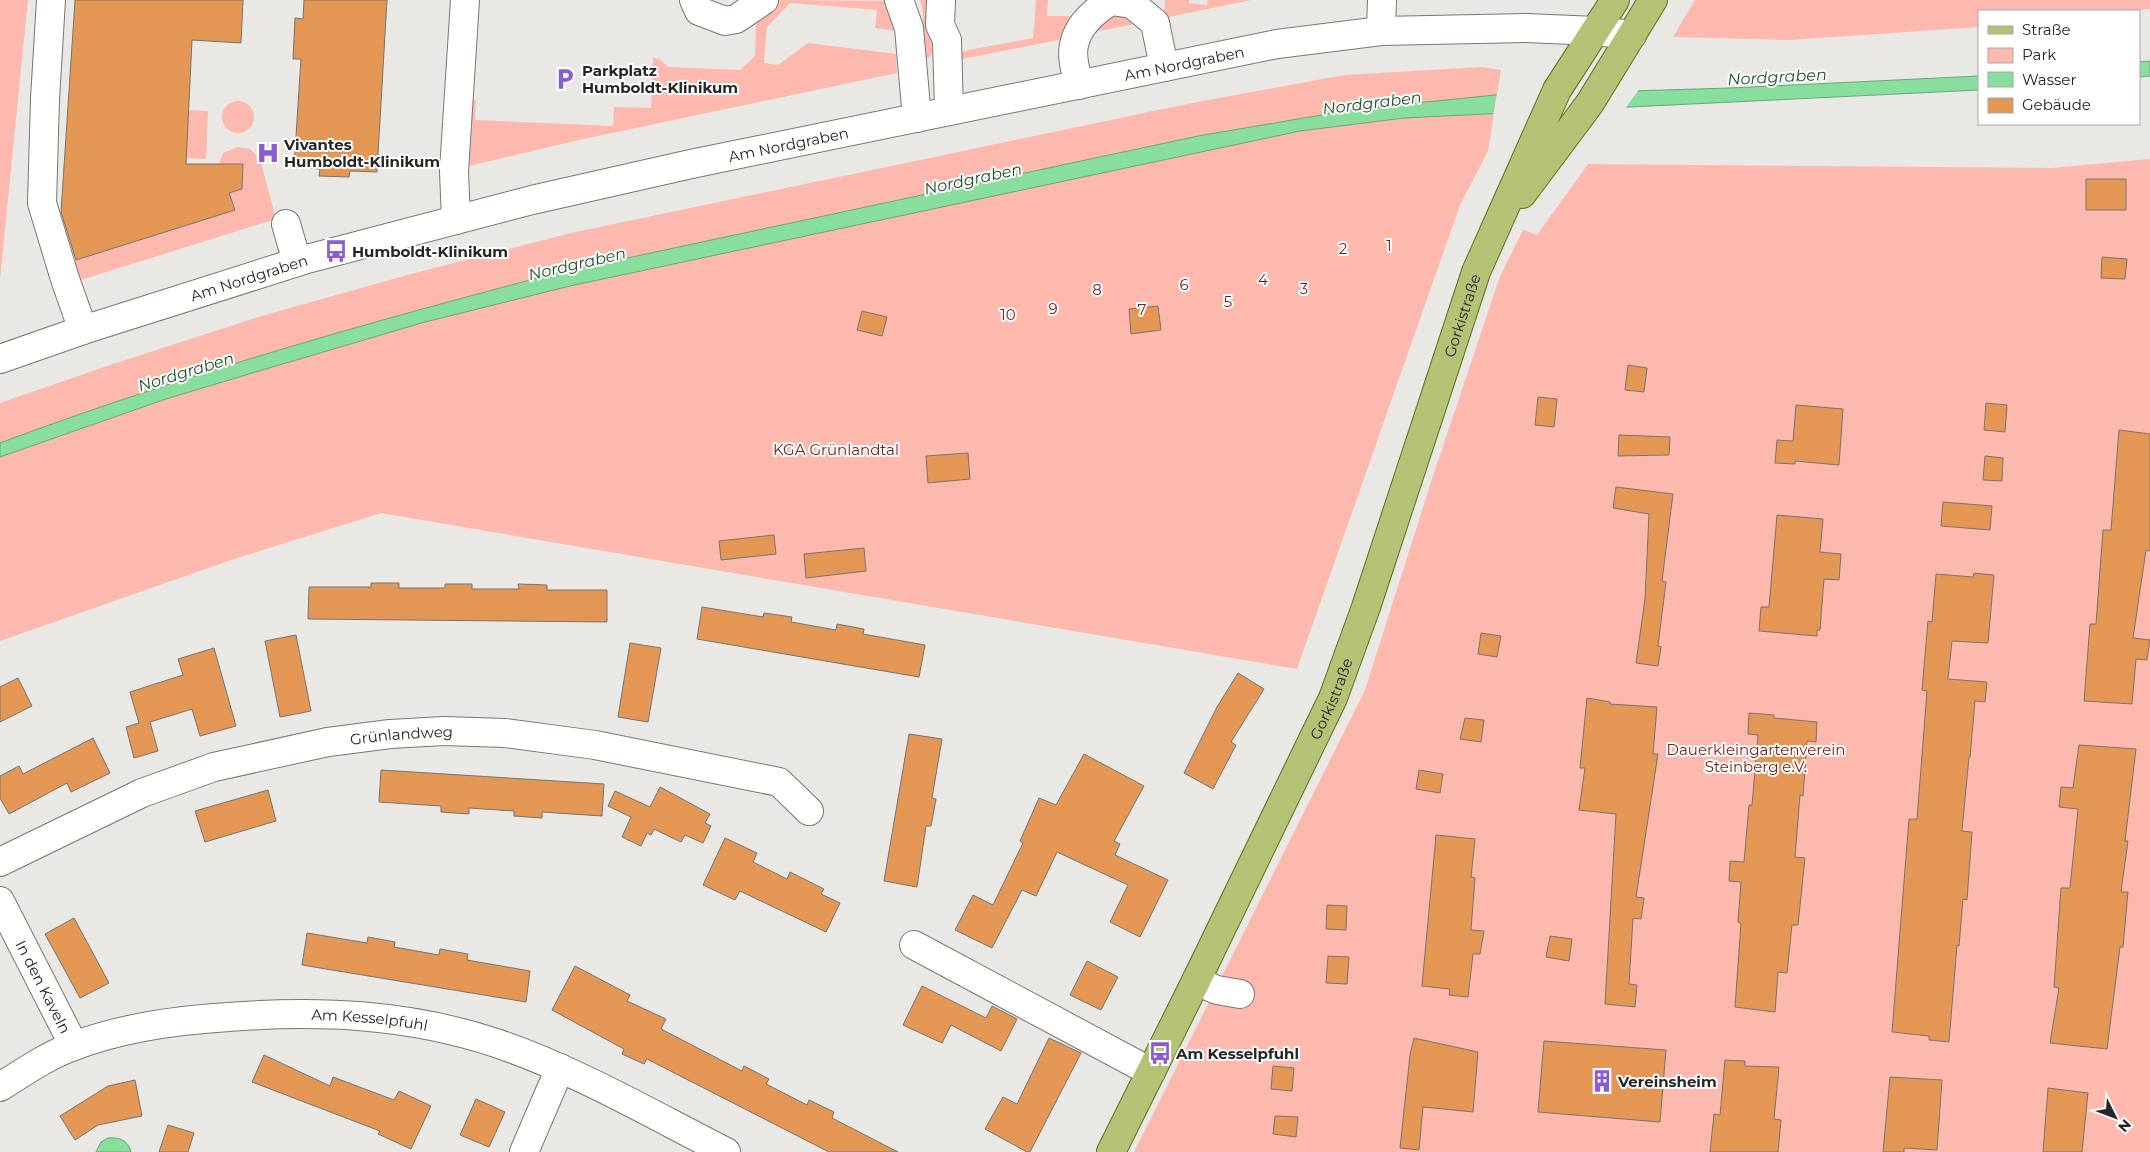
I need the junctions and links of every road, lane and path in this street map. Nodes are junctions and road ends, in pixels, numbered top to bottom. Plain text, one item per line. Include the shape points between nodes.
1 (51, 0) edge
2 (465, 0) edge
3 (694, 0) edge
4 (764, 0) edge
5 (899, 0) edge
6 (941, 0) edge
7 (955, 0) edge
8 (1382, 0) edge
9 (1615, 0) edge
10 (1653, 0) edge
11 (1596, 31) junction
12 (1381, 32) junction
13 (1632, 35) junction
14 (947, 40) junction
15 (1164, 67) junction
16 (1079, 85) junction
17 (949, 111) junction
18 (917, 118) junction
19 (456, 220) junction
20 (286, 224) dead end
21 (1498, 224) junction
22 (297, 262) junction
23 (83, 330) junction
24 (0, 359) edge
25 (810, 811) dead end
26 (0, 862) edge
27 (0, 901) edge
28 (914, 945) dead end
29 (1196, 981) junction
30 (1240, 994) dead end
31 (74, 1046) junction
32 (560, 1068) junction
33 (1151, 1072) junction
34 (0, 1087) edge
35 (524, 1152) edge
36 (726, 1152) edge
37 (1111, 1152) edge

1 - 23 street via 42,203
2 - 19 street via 454,171
3 - 4 street via 699,11 725,21 736,19
5 - 18 street via 909,28
6 - 14 street via 940,25
7 - 14 street via 954,24
8 - 12 street
9 - 11 main road, Gorkistraße
10 - 13 main road, Gorkistraße
11 - 12 street, Am Nordgraben via 1526,28
11 - 13 street
11 - 21 main road, Gorkistraße via 1558,90
12 - 15 street, Am Nordgraben via 1277,44
13 - 21 main road, Gorkistraße via 1567,136
14 - 17 street
15 - 16 street, Am Nordgraben
15 - 16 street via 1155,22 1132,4 1110,1 1092,12 1073,46
16 - 17 street, Am Nordgraben
17 - 18 street, Am Nordgraben
18 - 19 street, Am Nordgraben via 691,164
19 - 22 street, Am Nordgraben
20 - 22 street
21 - 29 main road, Gorkistraße via 1476,272 1382,560 1332,698
22 - 23 street, Am Nordgraben
23 - 24 street, Am Nordgraben
25 - 26 street, Grünlandweg via 779,782 595,745 444,730 328,742 214,767 142,793
27 - 31 street, In den Kaveln
28 - 33 street
29 - 30 street via 1217,990
29 - 33 main road, Gorkistraße
31 - 32 street, Am Kesselpfuhl via 173,1022 324,1013 434,1027 494,1043
31 - 34 street, Am Kesselpfuhl
32 - 35 street
32 - 36 street, Am Kesselpfuhl
33 - 37 main road, Gorkistraße

